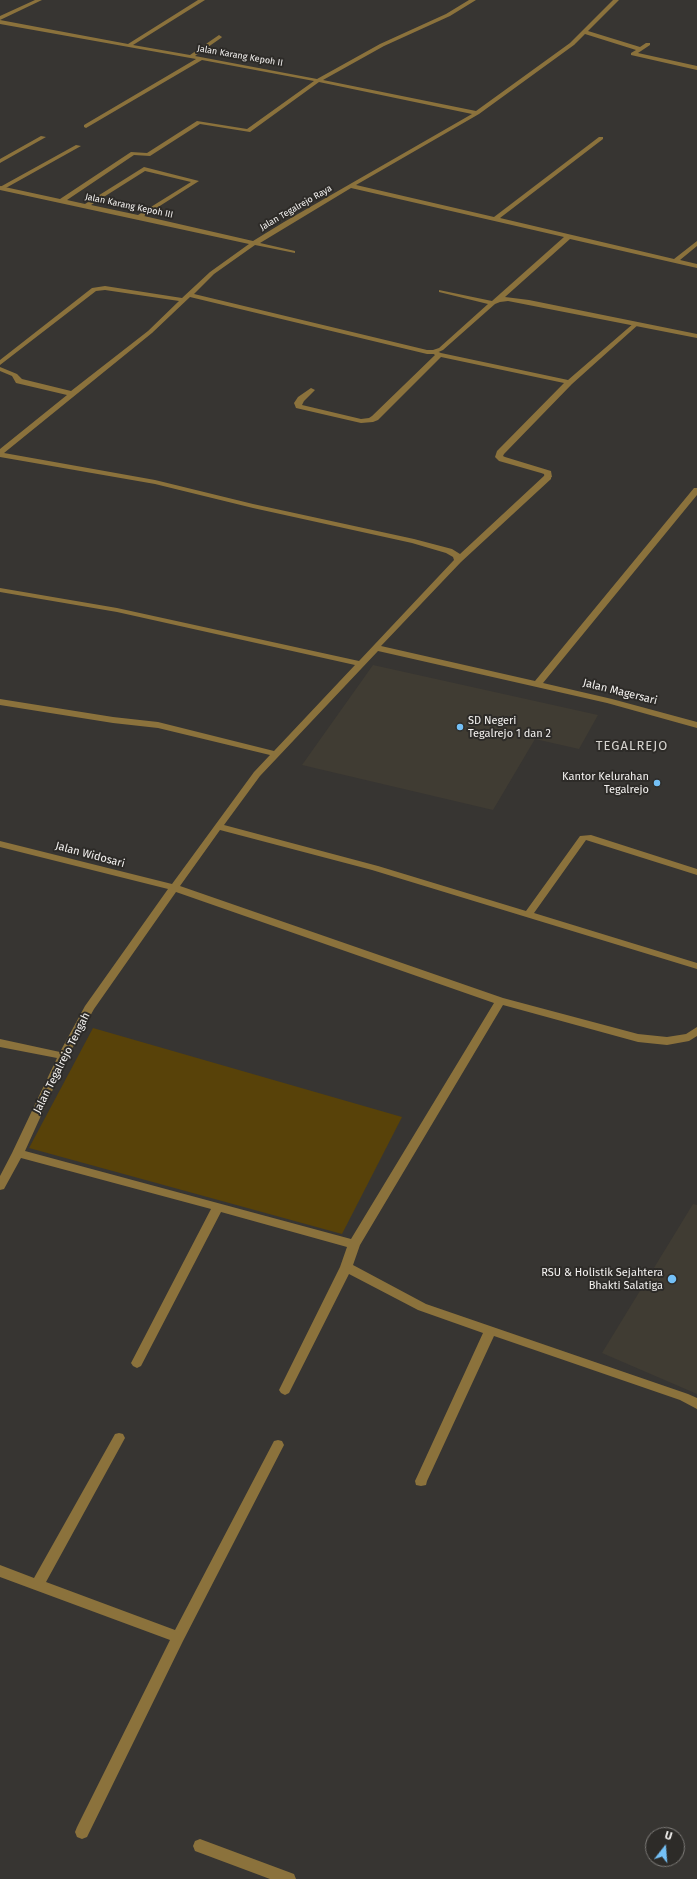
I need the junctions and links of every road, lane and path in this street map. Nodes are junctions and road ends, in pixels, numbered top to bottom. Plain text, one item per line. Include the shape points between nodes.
1 (39, 0) edge
2 (202, 0) edge
3 (473, 0) edge
4 (606, 0) edge
5 (615, 1) edge
6 (0, 18) edge
7 (0, 22) edge
8 (584, 32) junction
9 (219, 37) dead end
10 (648, 44) dead end
11 (128, 46) junction
12 (640, 49) junction
13 (190, 57) junction
14 (200, 58) junction
15 (697, 68) edge
16 (319, 80) junction
17 (477, 113) junction
18 (86, 126) dead end
19 (43, 137) dead end
20 (601, 138) dead end
21 (78, 146) dead end
22 (0, 161) edge
23 (351, 186) junction
24 (1, 188) edge
25 (61, 201) junction
26 (86, 206) junction
27 (139, 217) junction
28 (495, 219) junction
29 (569, 236) junction
30 (254, 243) junction
31 (697, 243) edge
32 (293, 252) dead end
33 (675, 261) junction
34 (697, 266) edge
35 (441, 291) dead end
36 (186, 297) junction
37 (496, 301) junction
38 (636, 324) junction
39 (697, 336) edge
40 (437, 354) junction
41 (0, 363) edge
42 (0, 369) edge
43 (569, 382) junction
44 (311, 390) dead end
45 (73, 394) junction
46 (1, 452) edge
47 (697, 490) edge
48 (458, 560) junction
49 (0, 590) edge
50 (377, 648) junction
51 (362, 664) junction
52 (537, 684) junction
53 (0, 702) edge
54 (697, 725) edge
55 (277, 754) junction
56 (218, 826) junction
57 (0, 844) edge
58 (697, 872) edge
59 (174, 888) junction
60 (528, 915) junction
61 (697, 966) edge
62 (500, 1001) junction
63 (697, 1032) edge
64 (0, 1043) edge
65 (63, 1056) junction
66 (18, 1153) junction
67 (0, 1186) edge
68 (218, 1207) junction
69 (354, 1244) junction
70 (346, 1267) junction
71 (490, 1331) junction
72 (137, 1364) dead end
73 (286, 1390) dead end
74 (697, 1404) edge
75 (119, 1438) dead end
76 (278, 1445) dead end
77 (421, 1481) dead end
78 (0, 1571) edge
79 (38, 1584) junction
80 (178, 1637) junction
81 (82, 1832) dead end
82 (200, 1846) dead end
83 (289, 1879) edge

1 - 6 street
2 - 11 street
3 - 16 street via 448,15 382,45
4 - 5 street
5 - 8 street, Jalan Tegalrejo Raya
7 - 11 street, Jalan Karang Kepoh II
8 - 12 street
8 - 17 street, Jalan Tegalrejo Raya via 554,59
9 - 13 street
10 - 12 street
11 - 13 street, Jalan Karang Kepoh II
12 - 15 street via 633,54
13 - 14 street, Jalan Karang Kepoh II
14 - 16 street, Jalan Karang Kepoh II
14 - 18 street
16 - 17 street, Jalan Karang Kepoh II
16 - 25 street via 248,131 200,122 148,156 133,153
17 - 23 street, Jalan Tegalrejo Raya
19 - 22 street
20 - 28 street
21 - 24 street
23 - 28 street
23 - 30 street, Jalan Tegalrejo Raya
24 - 25 street, Jalan Karang Kepoh III
25 - 26 street, Jalan Karang Kepoh III
26 - 27 street, Jalan Karang Kepoh III
26 - 27 street via 144,169 196,181
27 - 30 street, Jalan Karang Kepoh III
28 - 29 street
29 - 33 street
29 - 37 street
30 - 32 street, Jalan Karang Kepoh III
30 - 36 street, Jalan Tegalrejo Raya via 212,273
31 - 33 street
33 - 34 street
35 - 37 street
36 - 40 street
36 - 41 street via 94,289
36 - 45 street, Jalan Tegalrejo Raya via 150,332
37 - 38 street via 508,299 529,302
37 - 40 street
38 - 39 street
38 - 43 street
40 - 43 street
40 - 44 street via 375,418 370,420 361,421 299,406 298,403
42 - 45 street via 14,375 19,381
43 - 48 street, Jalan Tegalrejo Tengah via 499,457 544,471 548,473 548,477
45 - 46 street, Jalan Tegalrejo Raya
46 - 48 street via 155,482 414,541 449,551 457,556
47 - 52 street
48 - 50 street, Jalan Tegalrejo Tengah
49 - 51 street via 117,610
50 - 51 street, Jalan Tegalrejo Tengah
50 - 52 street, Jalan Magersari
51 - 55 street, Jalan Tegalrejo Tengah
52 - 54 street, Jalan Magersari
53 - 55 street via 158,725
55 - 56 street, Jalan Tegalrejo Tengah via 257,774
56 - 59 street, Jalan Tegalrejo Tengah
56 - 60 street via 375,868
57 - 59 street, Jalan Widosari
58 - 60 street via 588,837 583,838
59 - 62 street, Jalan Widosari
59 - 65 street, Jalan Tegalrejo Tengah via 89,1008
60 - 61 street
62 - 63 street, Jalan Widosari via 638,1038 667,1040 689,1037
62 - 69 street
64 - 65 street
65 - 66 street, Jalan Tegalrejo Tengah
66 - 67 street, Jalan Tegalrejo Tengah
66 - 68 street
68 - 69 street
68 - 72 street
69 - 70 street
70 - 71 street via 422,1307
70 - 73 street
71 - 74 street via 684,1397
71 - 77 street
75 - 79 street
76 - 80 street
78 - 79 street
79 - 80 street
80 - 81 street
82 - 83 street

